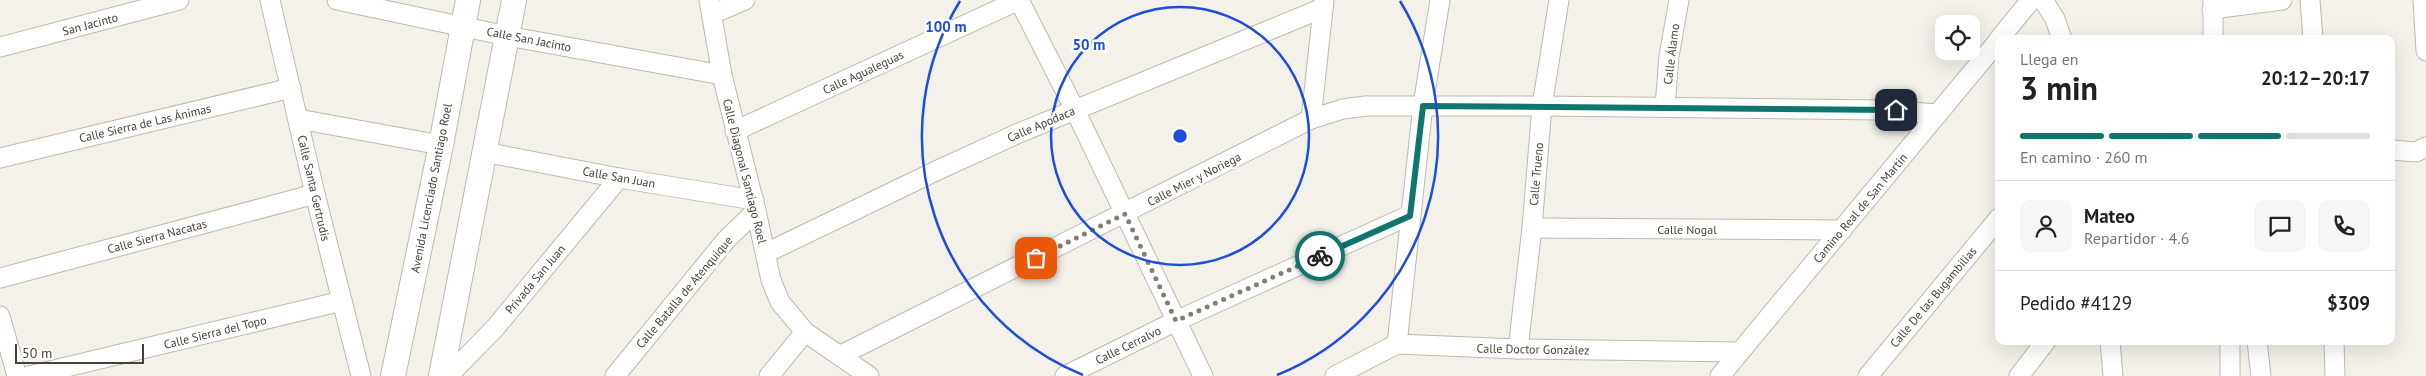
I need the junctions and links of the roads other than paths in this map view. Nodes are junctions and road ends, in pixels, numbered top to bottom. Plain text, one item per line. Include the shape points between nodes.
1 (179, 0) edge
2 (270, 0) edge
3 (337, 0) edge
4 (468, 0) edge
5 (514, 0) edge
6 (745, 0) edge
7 (1019, 0) edge
8 (1440, 0) edge
9 (1559, 0) edge
10 (1679, 0) edge
11 (2031, 0) edge
12 (2043, 0) edge
13 (2282, 0) edge
14 (2310, 0) edge
15 (2423, 0) edge
16 (1323, 4) edge
17 (2212, 4) edge
18 (710, 7) edge
19 (463, 25) junction
20 (2002, 35) edge
21 (2061, 35) edge
22 (2213, 35) edge
23 (2313, 35) edge
24 (507, 36) junction
25 (1995, 44) edge
26 (0, 47) edge
27 (2426, 51) edge
28 (722, 75) junction
29 (291, 88) junction
30 (1423, 106) junction
31 (1542, 106) junction
32 (1665, 107) junction
33 (1075, 110) junction
34 (1938, 114) junction
35 (298, 119) junction
36 (1311, 119) junction
37 (735, 131) junction
38 (441, 146) junction
39 (2426, 147) edge
40 (2395, 150) edge
41 (484, 152) junction
42 (0, 158) edge
43 (619, 178) junction
44 (315, 194) junction
45 (755, 205) junction
46 (1125, 214) junction
47 (1410, 216) junction
48 (1995, 223) edge
49 (1532, 228) junction
50 (1842, 230) junction
51 (766, 254) junction
52 (0, 278) edge
53 (342, 300) junction
54 (0, 316) edge
55 (1176, 321) junction
56 (805, 332) junction
57 (1397, 344) junction
58 (2043, 345) edge
59 (2110, 345) edge
60 (2230, 345) edge
61 (2258, 345) edge
62 (2334, 345) edge
63 (1518, 349) junction
64 (1738, 352) junction
65 (841, 356) junction
66 (17, 376) edge
67 (29, 376) edge
68 (361, 376) edge
69 (393, 376) edge
70 (441, 376) edge
71 (448, 376) edge
72 (615, 376) edge
73 (769, 376) edge
74 (868, 376) edge
75 (1065, 376) edge
76 (1203, 376) edge
77 (1334, 376) edge
78 (1720, 376) edge
79 (1868, 376) edge
80 (2019, 376) edge
81 (2113, 376) edge
82 (2230, 376) edge
83 (2261, 376) edge
84 (2335, 376) edge

1 - 26 street, San Jacinto
2 - 29 street, Calle Santa Gertrudis
3 - 19 street, Calle San Jacinto
4 - 19 street, Avenida Licenciado Santiago Roel
5 - 24 street
6 - 18 street
7 - 33 street
7 - 37 street, Calle Agualeguas
8 - 30 street
9 - 31 street, Calle Trueno
10 - 32 street, Calle Álamo
11 - 20 street, Camino Real de San Martin
12 - 21 street
13 - 17 street
14 - 23 street
15 - 27 street
16 - 33 street, Calle Apodaca
16 - 36 street
17 - 22 street
18 - 28 street, Calle Diagonal Santiago Roel
19 - 24 street, Calle San Jacinto
19 - 38 street, Avenida Licenciado Santiago Roel
24 - 28 street, Calle San Jacinto
24 - 41 street
25 - 34 street, Camino Real de San Martin
28 - 37 street, Calle Diagonal Santiago Roel
29 - 35 street, Calle Santa Gertrudis
29 - 42 street, Calle Sierra de Las Ánimas
30 - 31 street, Calle Mier y Noriega
30 - 36 street, Calle Mier y Noriega via 1358,107
30 - 47 street
31 - 32 street, Calle Mier y Noriega
31 - 49 street, Calle Trueno
32 - 34 street, Calle Mier y Noriega via 1882,110
33 - 46 street
33 - 51 street, Calle Apodaca via 938,170
34 - 50 street, Camino Real de San Martin
35 - 38 street
35 - 44 street, Calle Santa Gertrudis
36 - 46 street, Calle Mier y Noriega
37 - 45 street, Calle Diagonal Santiago Roel
38 - 69 street, Avenida Licenciado Santiago Roel
39 - 40 street via 2416,152
41 - 43 street, Calle San Juan
41 - 70 street
43 - 45 street, Calle San Juan
43 - 71 street, Privada San Juan via 494,328
44 - 52 street, Calle Sierra Nacatas
44 - 53 street, Calle Santa Gertrudis
45 - 51 street, Calle Diagonal Santiago Roel
45 - 72 street, Calle Batalla de Atenquique
46 - 55 street
46 - 65 street, Calle Mier y Noriega
47 - 55 street, Calle Cerralvo
47 - 57 street
48 - 79 street, Calle De las Bugambilias
49 - 50 street, Calle Nogal
49 - 63 street, Calle Trueno
50 - 64 street, Camino Real de San Martin
51 - 56 street, Calle Diagonal Santiago Roel via 780,302
53 - 67 street, Calle Sierra del Topo
53 - 68 street, Calle Santa Gertrudis
54 - 66 street
55 - 75 street, Calle Cerralvo
55 - 76 street
56 - 65 street, Calle Diagonal Santiago Roel
56 - 73 street
57 - 63 street, Calle Doctor González
57 - 77 street, Calle Doctor González
58 - 80 street
59 - 81 street
60 - 82 street
61 - 83 street
62 - 84 street
63 - 64 street, Calle Doctor González
64 - 78 street, Camino Real de San Martin
65 - 74 street, Calle Diagonal Santiago Roel

